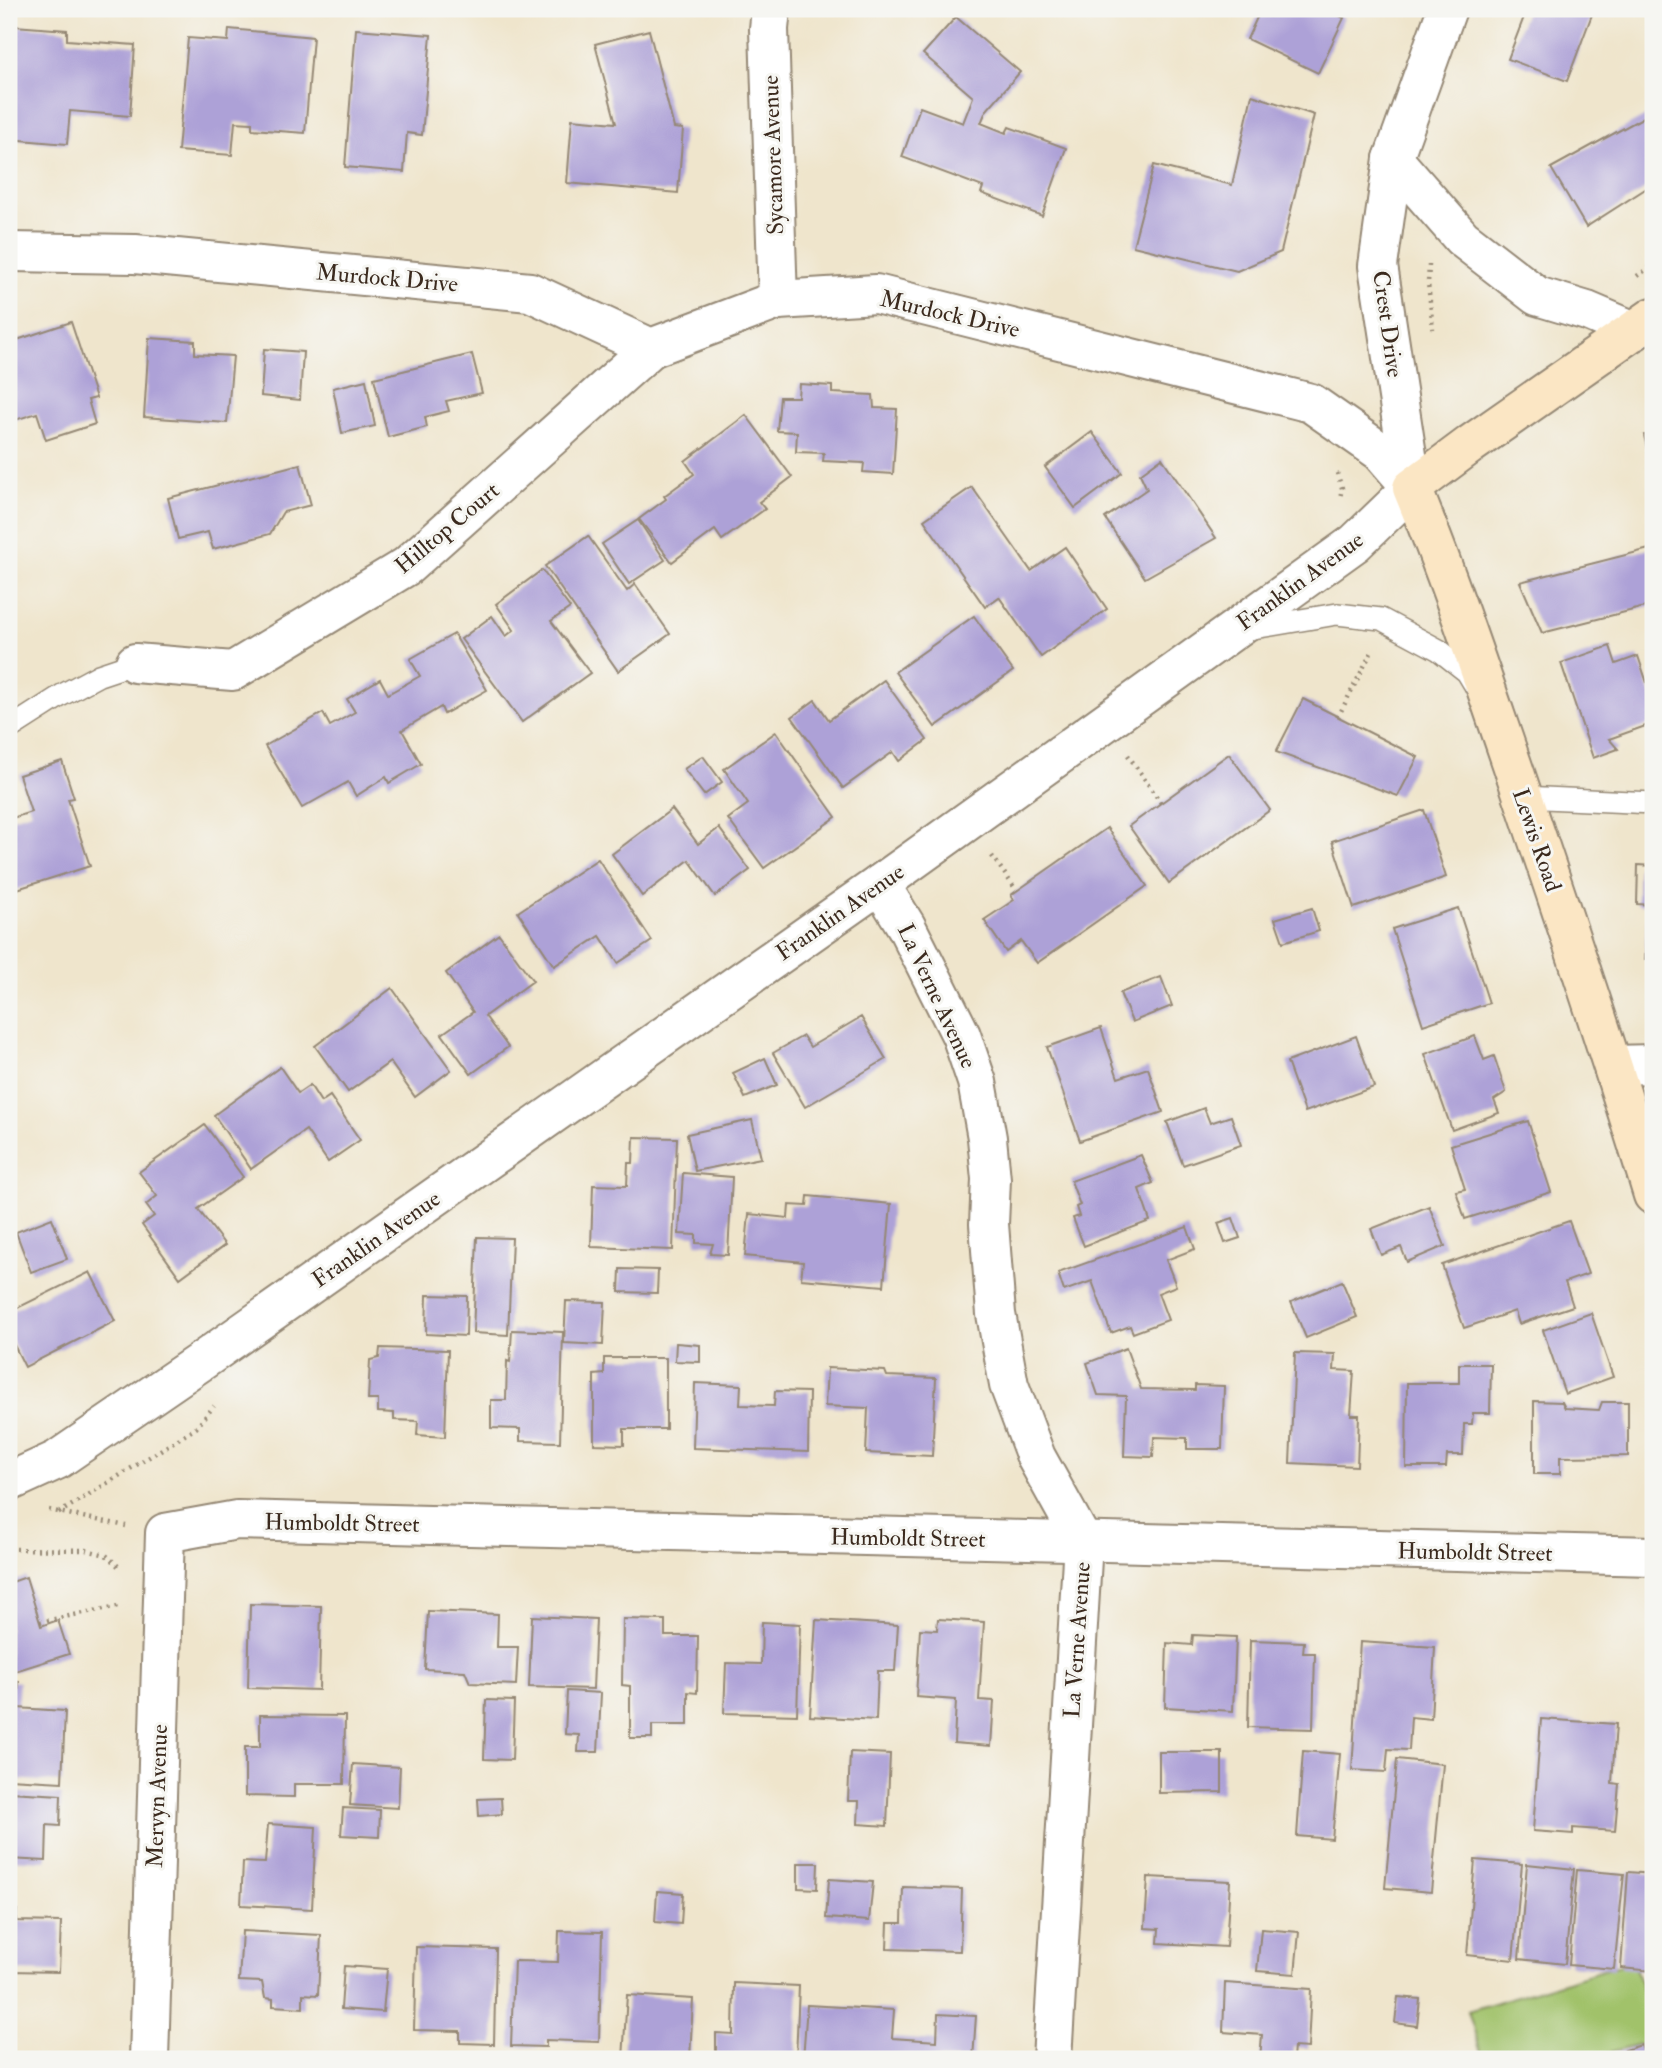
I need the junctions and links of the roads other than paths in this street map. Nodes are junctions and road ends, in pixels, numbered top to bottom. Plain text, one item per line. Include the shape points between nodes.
1 (1447, 9) edge
2 (780, 15) edge
3 (1393, 159) junction
4 (9, 252) edge
5 (778, 300) junction
6 (1643, 324) edge
7 (652, 348) junction
8 (1412, 488) junction
9 (1231, 632) junction
10 (135, 663) joint
11 (1494, 713) junction
12 (9, 729) edge
13 (1523, 797) junction
14 (1653, 803) edge
15 (880, 884) junction
16 (1653, 1064) edge
17 (1613, 1065) junction
18 (1653, 1195) edge
19 (9, 1482) edge
20 (165, 1533) joint
21 (1083, 1542) junction
22 (1653, 1556) edge
23 (149, 2059) edge
24 (1052, 2059) edge

1 - 3 street, Crest Drive
2 - 5 street, Sycamore Avenue
3 - 6 street via 1462,238 1537,296
3 - 8 street, Crest Drive via 1378,266
4 - 7 street, Murdock Drive via 135,254 530,292
5 - 7 street, Murdock Drive
5 - 8 street, Murdock Drive via 876,294 1311,403 1381,452
6 - 8 main road, Franklin Avenue
7 - 10 street, Hilltop Court via 407,566 233,671
8 - 9 street, Franklin Avenue via 1355,543
8 - 11 main road, Lewis Road
9 - 11 lane via 1337,614 1381,619 1438,650 1467,672
9 - 15 street, Franklin Avenue
10 - 12 lane via 99,675
11 - 13 main road, Lewis Road
13 - 14 lane
13 - 17 main road, Lewis Road
15 - 19 street, Franklin Avenue via 198,1364 57,1460
15 - 21 street, La Verne Avenue via 961,1035 977,1082 991,1179 989,1224 996,1314 1009,1385 1036,1457
16 - 17 street
17 - 18 main road, Lewis Road
20 - 21 street, Humboldt Street via 237,1520
20 - 23 street, Mervyn Avenue
21 - 22 street, Humboldt Street
21 - 24 street, La Verne Avenue

